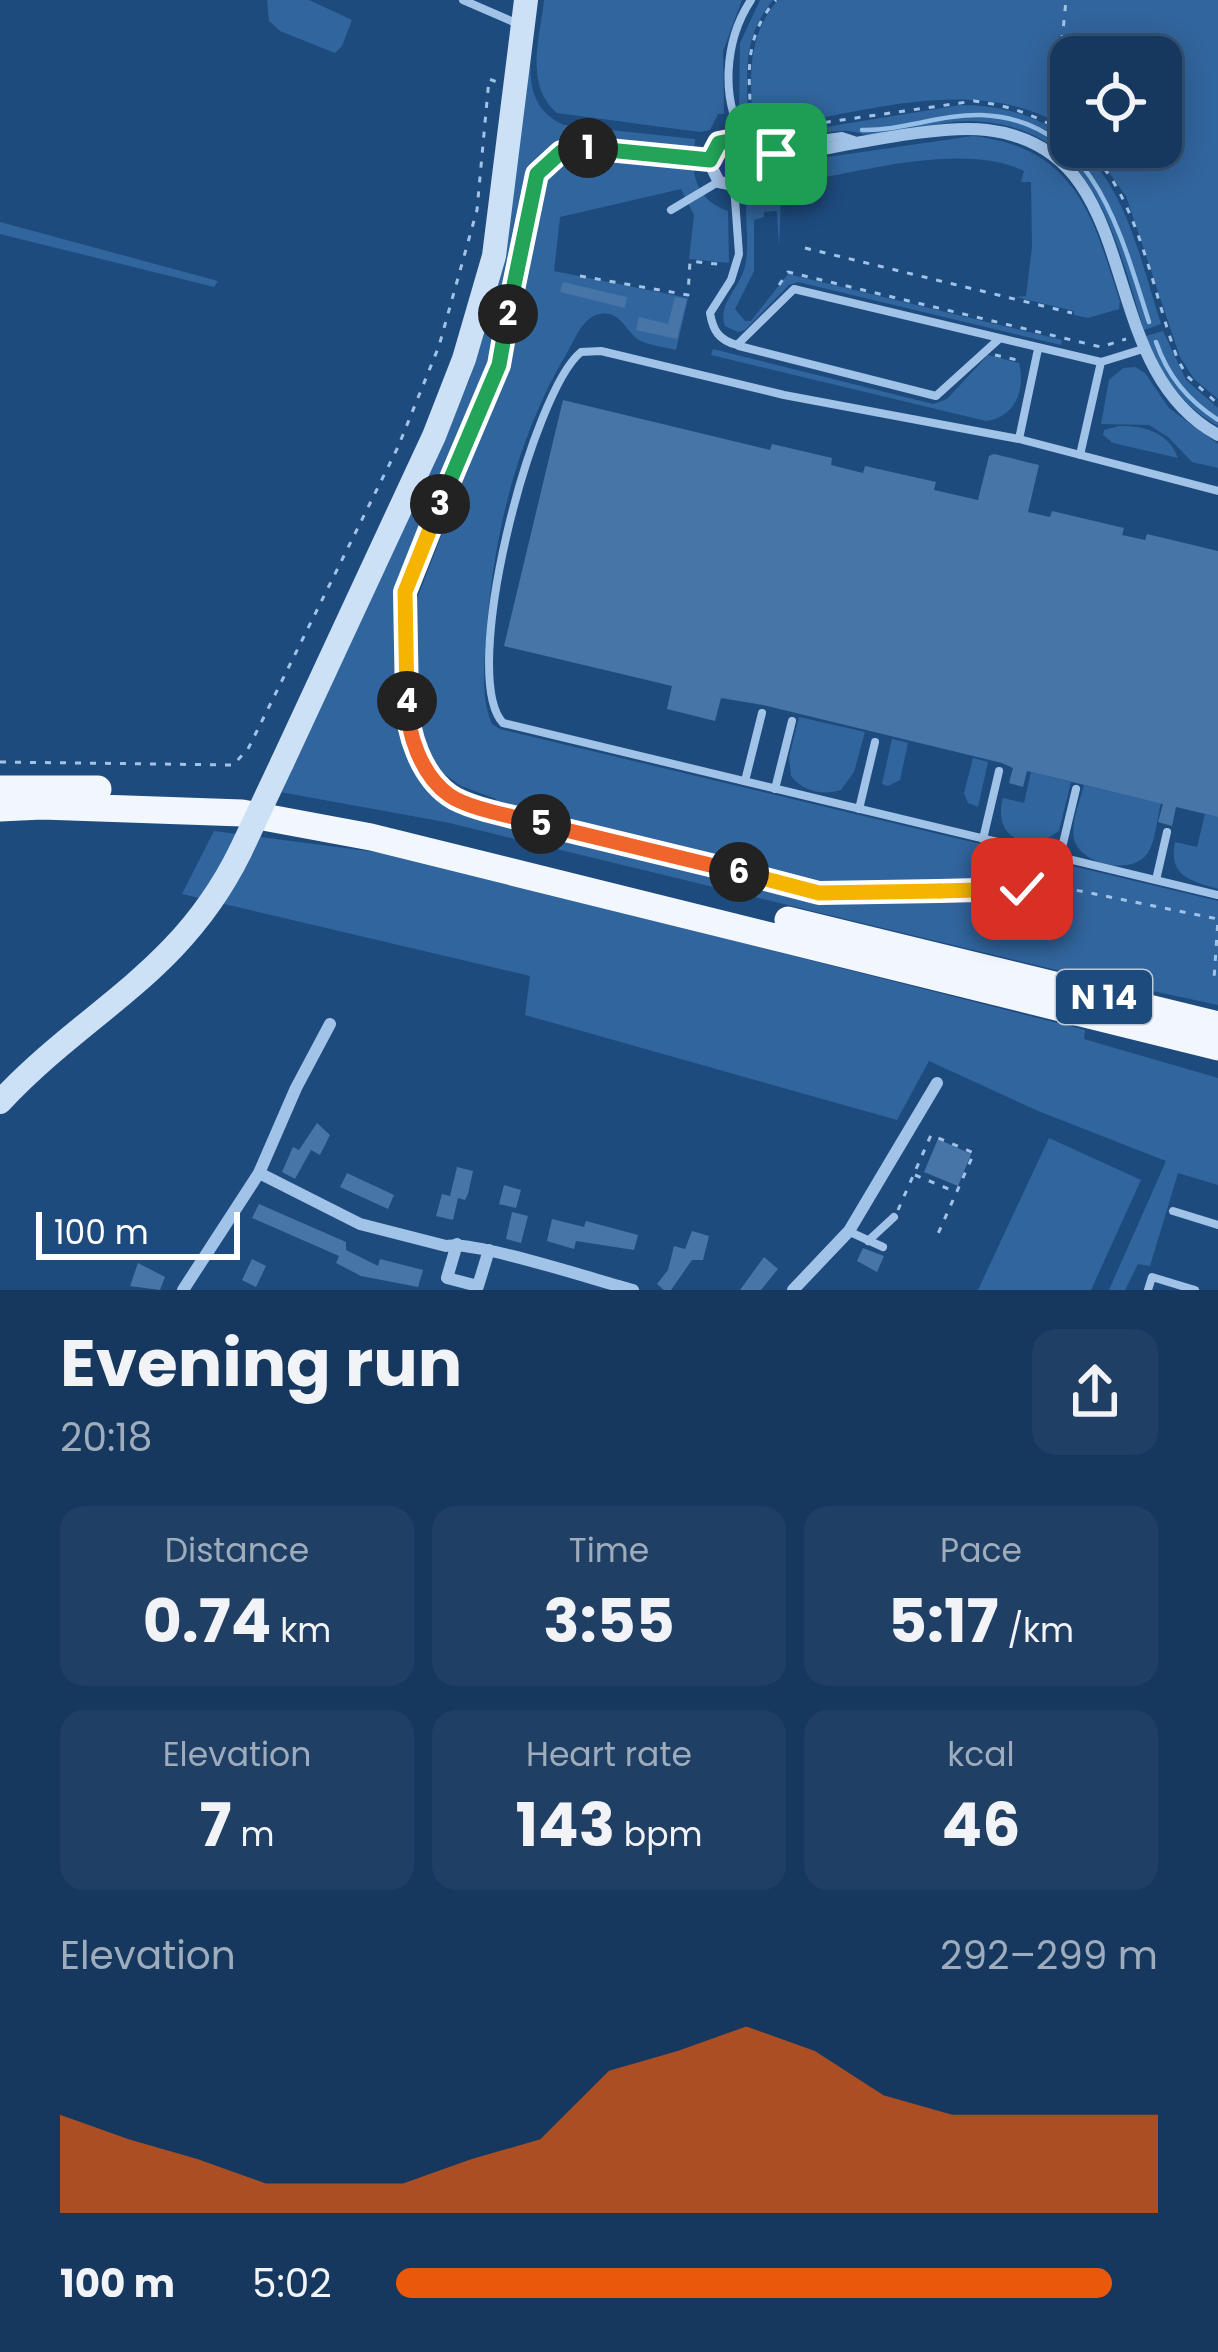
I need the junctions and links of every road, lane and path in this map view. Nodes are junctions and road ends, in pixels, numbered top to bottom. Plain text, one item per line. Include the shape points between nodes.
1 (463, 0) edge
2 (526, 0) edge
3 (751, 0) edge
4 (776, 0) edge
5 (1066, 0) edge
6 (524, 26) junction
7 (1062, 36) edge
8 (515, 89) junction
9 (737, 117) junction
10 (751, 117) junction
11 (1050, 123) edge
12 (751, 140) junction
13 (865, 143) junction
14 (713, 153) junction
15 (787, 155) junction
16 (1104, 168) edge
17 (754, 174) junction
18 (719, 182) junction
19 (734, 186) junction
20 (671, 210) dead end
21 (806, 248) dead end
22 (727, 265) dead end
23 (580, 275) dead end
24 (779, 285) dead end
25 (1072, 313) dead end
26 (1069, 328) dead end
27 (1066, 338) junction
28 (999, 339) junction
29 (1126, 339) dead end
30 (737, 345) junction
31 (1064, 346) dead end
32 (1038, 349) junction
33 (1143, 349) junction
34 (990, 354) dead end
35 (1017, 360) dead end
36 (1100, 362) junction
37 (1218, 404) edge
38 (1218, 435) edge
39 (1019, 439) junction
40 (1080, 455) junction
41 (1218, 490) edge
42 (762, 713) dead end
43 (792, 721) dead end
44 (875, 742) dead end
45 (0, 762) edge
46 (998, 771) dead end
47 (745, 781) junction
48 (0, 789) edge
49 (775, 789) junction
50 (1076, 789) dead end
51 (450, 796) joint
52 (859, 809) junction
53 (0, 810) edge
54 (1166, 832) dead end
55 (983, 839) junction
56 (1060, 856) junction
57 (1156, 880) junction
58 (1218, 896) edge
59 (1218, 919) edge
60 (1218, 980) edge
61 (330, 1024) dead end
62 (1218, 1025) edge
63 (1218, 1047) edge
64 (937, 1083) dead end
65 (0, 1102) edge
66 (259, 1173) junction
67 (914, 1174) junction
68 (957, 1192) junction
69 (1173, 1211) dead end
70 (894, 1217) joint
71 (1218, 1225) edge
72 (849, 1231) junction
73 (937, 1237) dead end
74 (868, 1240) junction
75 (457, 1244) junction
76 (883, 1246) dead end
77 (492, 1252) junction
78 (462, 1286) edge
79 (183, 1290) edge
80 (633, 1290) edge
81 (793, 1290) edge
82 (1148, 1290) edge
83 (1195, 1290) edge

1 - 6 lane
2 - 6 main road
3 - 9 lane via 730,51
4 - 10 path via 752,38
5 - 7 path
6 - 8 main road
8 - 45 path via 489,79 477,210 439,346 398,447 248,749 233,765
8 - 65 main road, bridge via 494,256 464,359 240,852 178,946
9 - 10 path
9 - 12 lane
9 - 14 lane
10 - 12 path
11 - 12 path via 974,101
12 - 13 lane via 765,148 842,136
12 - 14 street via 730,139
12 - 15 street
12 - 17 street
13 - 15 street
13 - 33 street via 974,129 1047,152 1095,206
14 - 18 street
14 - 51 lane via 580,148 545,163 532,190 499,365 405,592 407,728
15 - 17 street
16 - 37 path via 1125,204 1178,360
17 - 19 street
18 - 19 street
18 - 20 lane
19 - 30 lane via 736,266 710,313 715,332
21 - 25 path
22 - 23 path via 690,261 688,295
24 - 27 path via 788,272
26 - 27 path
27 - 29 path via 1101,347
27 - 31 path
28 - 30 lane via 936,396
28 - 30 lane via 794,289
28 - 32 lane
32 - 36 lane
32 - 39 lane
33 - 36 lane
33 - 38 street via 1173,400
34 - 35 path
36 - 40 lane
39 - 40 lane
39 - 47 lane via 601,351 575,356 507,526 492,631 494,710 503,723
40 - 41 lane
42 - 47 lane
43 - 49 lane
44 - 52 lane
46 - 55 lane
47 - 49 lane
48 - 62 highway, N 14 via 249,797 378,821
49 - 52 lane
50 - 56 lane
51 - 59 path via 819,893 1075,890
52 - 55 lane
53 - 63 highway, N 14 via 242,813 371,837
54 - 57 lane
55 - 56 lane
56 - 57 lane
57 - 58 lane
59 - 60 path
61 - 66 street
64 - 72 street
66 - 75 street via 360,1224
66 - 79 street
67 - 68 path
67 - 68 path via 931,1135 974,1153
67 - 70 path
68 - 73 path
69 - 71 lane
70 - 74 lane
72 - 74 lane
72 - 81 street
74 - 76 lane
75 - 77 street
75 - 78 street via 447,1278
77 - 78 street via 478,1286
77 - 80 street
82 - 83 lane via 1152,1277

